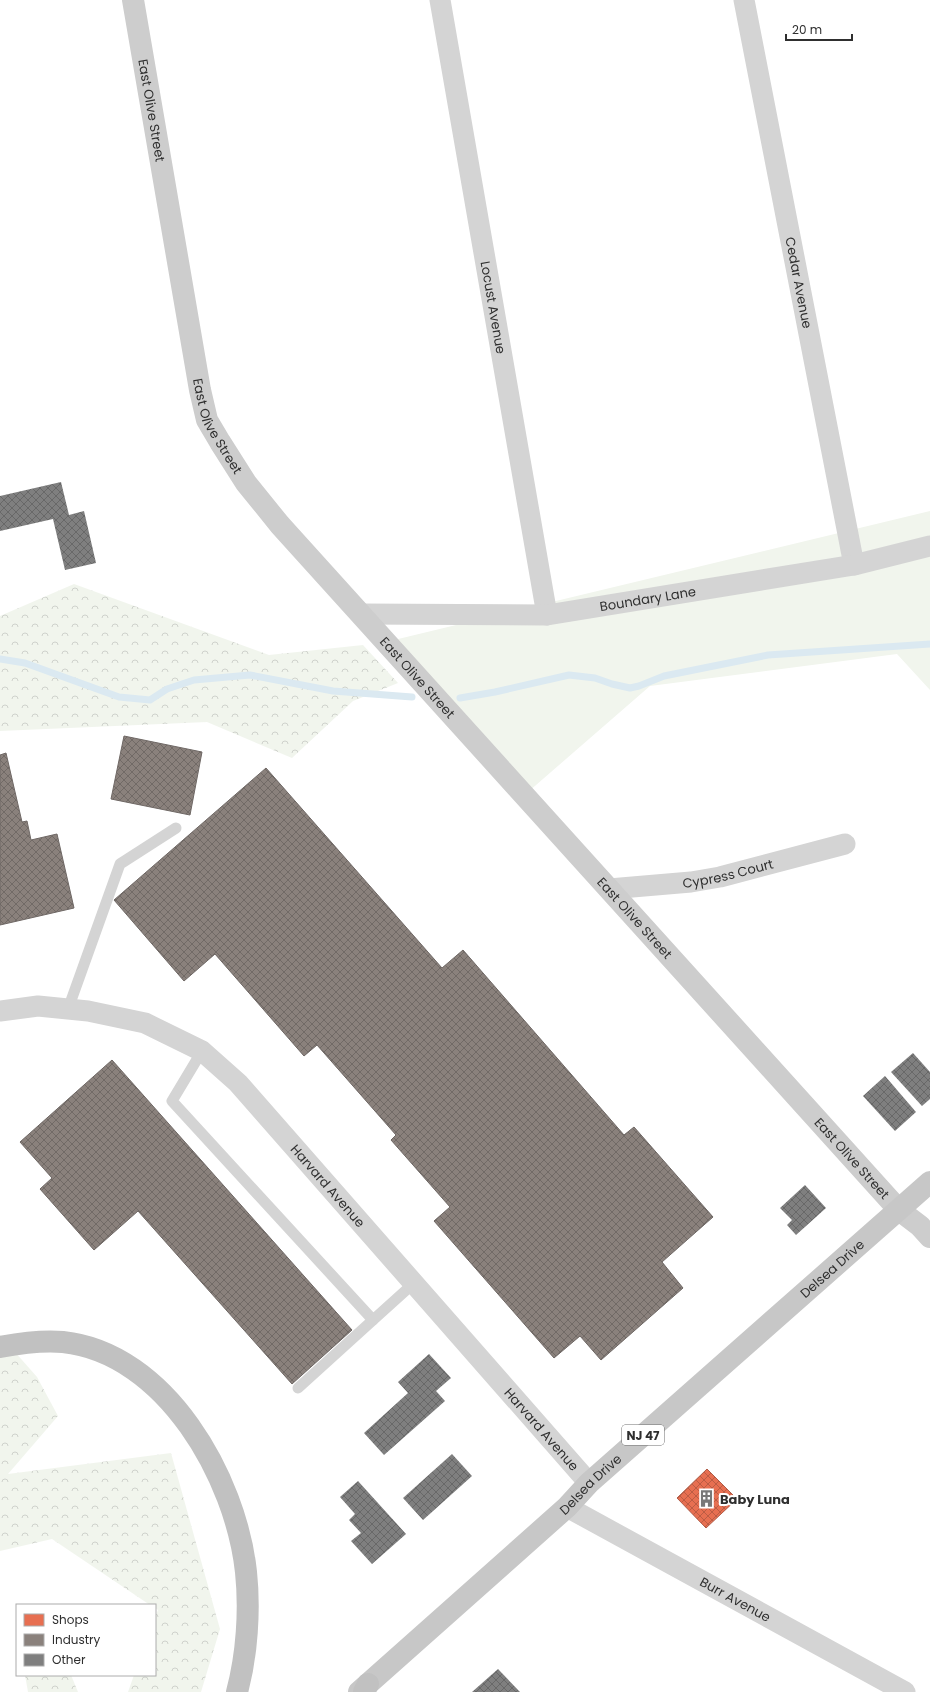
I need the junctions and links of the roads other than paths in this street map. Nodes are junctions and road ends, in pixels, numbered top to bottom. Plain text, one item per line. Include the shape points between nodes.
1 (133, 0) edge
2 (440, 0) edge
3 (744, 0) edge
4 (930, 546) edge
5 (854, 565) junction
6 (361, 614) junction
7 (547, 615) junction
8 (176, 828) dead end
9 (845, 844) dead end
10 (609, 889) junction
11 (68, 1009) junction
12 (0, 1011) edge
13 (202, 1051) junction
14 (930, 1182) edge
15 (899, 1210) junction
16 (930, 1237) edge
17 (414, 1283) junction
18 (373, 1320) junction
19 (0, 1347) edge
20 (298, 1388) dead end
21 (589, 1483) junction
22 (567, 1507) junction
23 (367, 1690) edge
24 (237, 1692) edge
25 (905, 1692) edge

1 - 6 street, East Olive Street via 207,420 246,483 280,525
2 - 7 street, Locust Avenue
3 - 5 street, Cedar Avenue
4 - 5 street, Boundary Lane
5 - 7 street, Boundary Lane
6 - 7 street, Boundary Lane
6 - 10 street, East Olive Street
8 - 11 lane via 120,864
9 - 10 street, Cypress Court via 720,877
10 - 15 street, East Olive Street
11 - 12 street, Harvard Avenue via 38,1006
11 - 13 street, Harvard Avenue via 145,1023
13 - 17 street, Harvard Avenue via 238,1083
13 - 18 lane via 172,1101
14 - 15 main road, Delsea Drive / NJ 47
15 - 16 street, East Olive Street
15 - 21 main road, Delsea Drive / NJ 47
17 - 18 lane
17 - 21 street, Harvard Avenue
18 - 20 lane
19 - 24 highway via 32,1342 64,1342 114,1357 148,1380 192,1429 223,1486 238,1530 246,1571 246,1633
21 - 22 main road, Delsea Drive / NJ 47
22 - 23 main road, Delsea Drive / NJ 47
22 - 25 street, Burr Avenue

